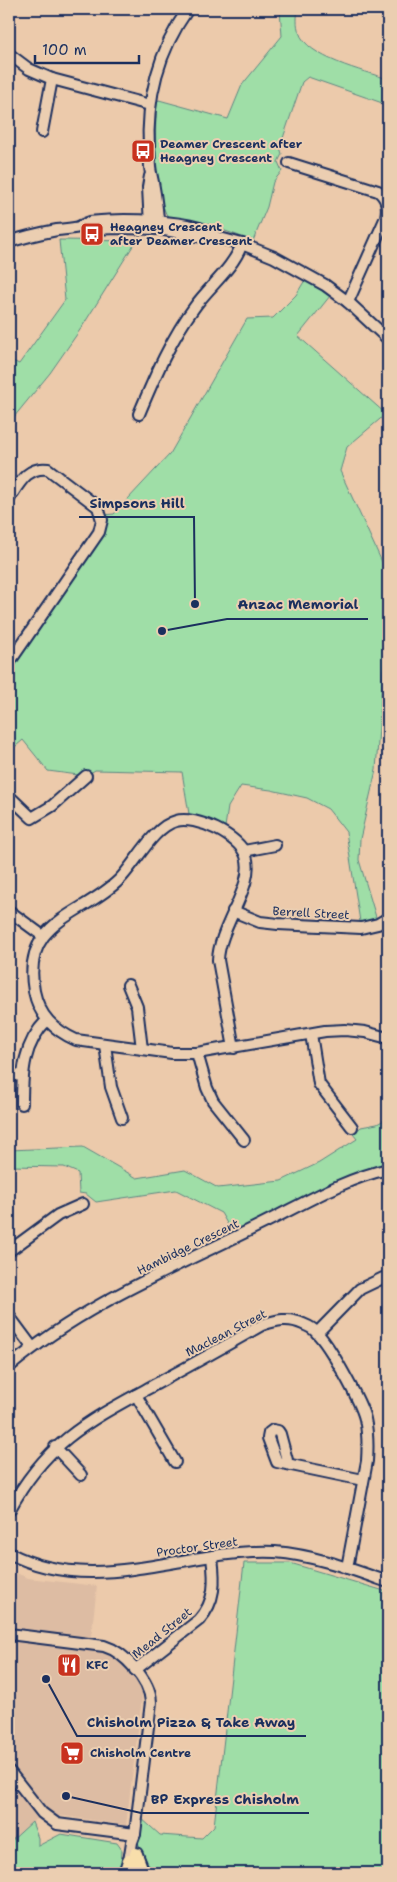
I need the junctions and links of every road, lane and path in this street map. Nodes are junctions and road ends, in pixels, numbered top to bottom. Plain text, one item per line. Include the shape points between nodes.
1 (188, 9) edge
2 (9, 54) edge
3 (52, 80) junction
4 (150, 105) junction
5 (42, 132) dead end
6 (289, 163) dead end
7 (154, 225) junction
8 (9, 242) edge
9 (242, 244) junction
10 (348, 302) junction
11 (388, 338) edge
12 (139, 414) dead end
13 (9, 499) edge
14 (9, 663) edge
15 (86, 776) dead end
16 (9, 796) edge
17 (275, 845) dead end
18 (244, 851) junction
19 (9, 911) edge
20 (232, 912) junction
21 (388, 918) edge
22 (43, 936) junction
23 (128, 985) dead end
24 (47, 1020) junction
25 (310, 1034) junction
26 (388, 1038) edge
27 (105, 1045) junction
28 (234, 1048) junction
29 (142, 1049) junction
30 (197, 1054) junction
31 (22, 1075) junction
32 (9, 1076) edge
33 (22, 1104) dead end
34 (122, 1118) dead end
35 (352, 1126) dead end
36 (244, 1140) dead end
37 (388, 1169) edge
38 (83, 1204) dead end
39 (9, 1252) edge
40 (383, 1278) dead end
41 (9, 1316) edge
42 (317, 1332) junction
43 (32, 1347) junction
44 (9, 1367) edge
45 (136, 1395) junction
46 (55, 1447) junction
47 (175, 1462) dead end
48 (284, 1463) dead end
49 (81, 1475) dead end
50 (363, 1480) junction
51 (9, 1511) edge
52 (9, 1554) edge
53 (212, 1557) junction
54 (347, 1568) junction
55 (388, 1582) edge
56 (9, 1634) edge
57 (135, 1670) junction
58 (9, 1771) edge
59 (135, 1834) junction
60 (134, 1861) edge

1 - 4 street via 161,59
2 - 3 street
3 - 4 street
3 - 5 street
4 - 7 street via 151,173 156,191
6 - 10 street via 378,191 384,197 386,217
7 - 8 street via 87,229 81,226
7 - 9 street
9 - 10 street via 300,270
9 - 12 street via 233,262 179,331 156,372
10 - 11 street
13 - 14 street via 28,474 48,469 98,507 102,520 99,532
15 - 16 street via 52,806 32,818
17 - 18 street
18 - 20 street via 248,874
18 - 22 street via 231,837 196,821 175,821 156,833 118,881 56,922
19 - 22 street
20 - 21 street, Berrell Street via 260,922 361,928
20 - 28 street via 222,934 218,960
22 - 24 street via 34,962 33,985 39,1007
23 - 29 street via 136,1007
24 - 27 street via 76,1040
24 - 31 street via 28,1048
25 - 26 street via 345,1030
25 - 28 street
25 - 35 street via 319,1084
27 - 29 street
27 - 34 street via 109,1080
28 - 30 street
29 - 30 street
30 - 36 street via 213,1101
31 - 32 street
31 - 33 street
37 - 43 street, Hambidge Crescent via 331,1188 99,1304
38 - 39 street via 58,1215
40 - 42 street via 360,1289
41 - 43 street
42 - 45 street, Maclean Street via 291,1320 274,1321
42 - 50 street, Maclean Street via 365,1417 368,1446
43 - 44 street, Hambidge Crescent
45 - 46 street, Maclean Street via 86,1423
45 - 47 street
46 - 49 street
46 - 51 street, Maclean Street via 32,1473
48 - 50 street
50 - 54 street, Maclean Street
52 - 53 street, Proctor Street via 36,1565 79,1573
53 - 54 street, Proctor Street via 274,1552 300,1555
53 - 57 street, Mead Street via 214,1589 205,1613
54 - 55 street, Proctor Street
56 - 57 street via 104,1646 121,1654
57 - 59 street via 146,1684 151,1702
58 - 59 street via 42,1813 57,1824
59 - 60 street via 132,1842

